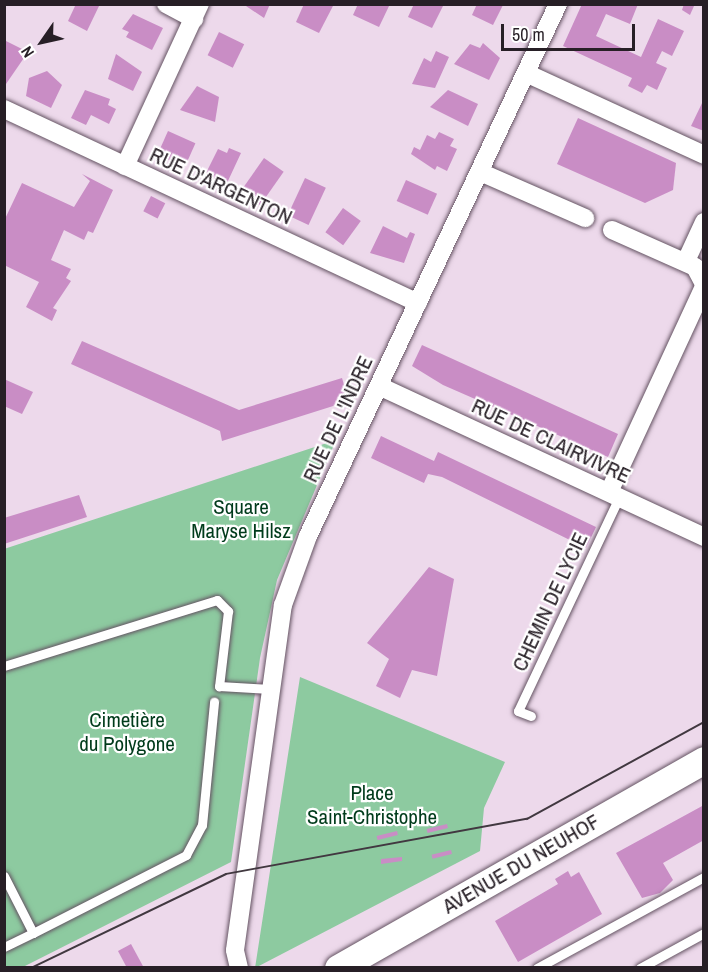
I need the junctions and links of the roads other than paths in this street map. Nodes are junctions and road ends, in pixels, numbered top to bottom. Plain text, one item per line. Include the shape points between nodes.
1 (166, 4) edge
2 (558, 4) edge
3 (197, 12) edge
4 (526, 73) junction
5 (4, 110) edge
6 (704, 155) edge
7 (125, 166) junction
8 (480, 172) junction
9 (585, 218) dead end
10 (704, 222) edge
11 (612, 230) dead end
12 (686, 261) junction
13 (704, 285) edge
14 (418, 303) junction
15 (379, 386) junction
16 (614, 495) junction
17 (704, 537) edge
18 (4, 666) edge
19 (270, 689) junction
20 (214, 702) dead end
21 (531, 716) dead end
22 (704, 760) edge
23 (4, 876) edge
24 (704, 877) edge
25 (33, 933) junction
26 (704, 933) edge
27 (4, 947) edge
28 (235, 962) edge
29 (554, 963) edge
30 (338, 968) edge
31 (537, 968) edge
32 (640, 968) edge

1 - 3 street
2 - 4 street, RUE DE L'INDRE
3 - 7 street
4 - 6 street
4 - 8 street, RUE DE L'INDRE
5 - 7 street, RUE D'ARGENTON
7 - 14 street, RUE D'ARGENTON
8 - 9 street
8 - 14 street, RUE DE L'INDRE
10 - 12 street
11 - 12 street
12 - 13 street
13 - 16 street
14 - 15 street, RUE DE L'INDRE
15 - 16 street, RUE DE CLAIRVIVRE
15 - 19 street, RUE DE L'INDRE via 308,536 283,605
16 - 17 street, RUE DE CLAIRVIVRE
16 - 21 lane, CHEMIN DE LYCIE via 518,711
18 - 19 lane via 217,600 228,611 219,686
19 - 28 street, RUE DE L'INDRE
20 - 25 lane via 202,825 195,846
22 - 30 street, AVENUE DU NEUHOF
23 - 25 lane
24 - 29 lane
25 - 27 lane
26 - 32 lane
29 - 31 lane

